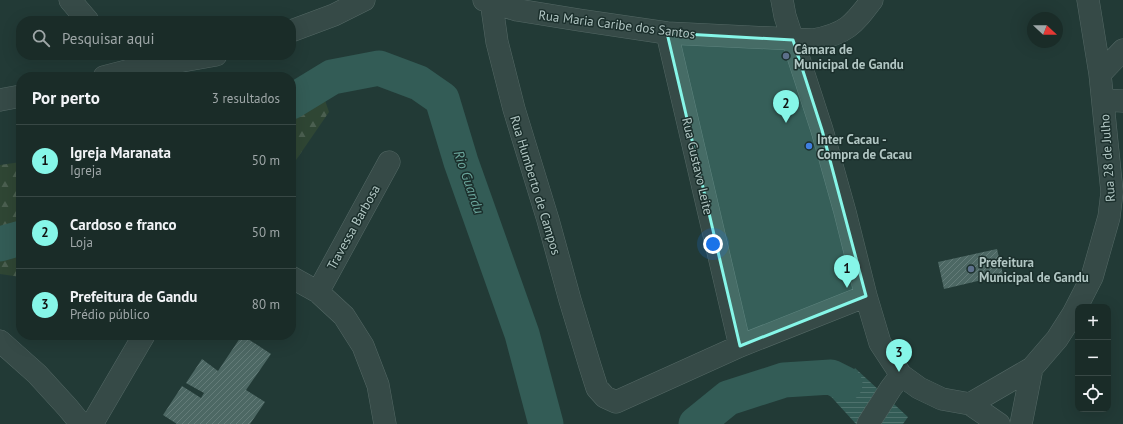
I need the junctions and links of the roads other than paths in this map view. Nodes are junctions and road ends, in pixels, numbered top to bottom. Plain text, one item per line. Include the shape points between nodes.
1 (70, 0) edge
2 (364, 0) edge
3 (782, 0) edge
4 (872, 0) edge
5 (1088, 0) edge
6 (489, 1) edge
7 (84, 16) edge
8 (296, 29) edge
9 (667, 33) junction
10 (793, 40) junction
11 (1123, 50) edge
12 (158, 60) edge
13 (124, 63) edge
14 (111, 72) edge
15 (1100, 74) junction
16 (16, 97) edge
17 (0, 100) edge
18 (1113, 101) edge
19 (389, 162) dead end
20 (296, 280) edge
21 (318, 292) junction
22 (866, 296) junction
23 (141, 340) edge
24 (0, 341) edge
25 (740, 346) junction
26 (1032, 368) junction
27 (896, 381) junction
28 (970, 404) junction
29 (80, 424) edge
30 (92, 424) edge
31 (385, 424) edge
32 (868, 424) edge
33 (999, 424) edge
34 (1021, 424) edge

1 - 7 street
2 - 8 street
3 - 10 street
4 - 10 street, Rua Maria Caribe dos Santos via 856,20 831,37
5 - 15 street, Rua 28 de Julho
6 - 9 street, Rua Maria Caribe dos Santos via 517,10
6 - 25 street, Rua Humberto de Campos via 514,109 597,388 605,397 616,402
9 - 10 street, Rua Maria Caribe dos Santos
9 - 25 street, Rua Gustavo Leite
10 - 22 street via 824,138
11 - 15 street
12 - 13 street
13 - 14 street
15 - 18 street, Rua 28 de Julho
16 - 17 street
18 - 26 street, Rua 28 de Julho via 1112,192 1109,217 1092,277 1057,339
19 - 21 street, Travessa Barbosa
20 - 21 street
21 - 31 street via 344,316 363,346 378,385
22 - 25 street
22 - 27 street via 880,343
23 - 30 street
24 - 29 street via 37,374
26 - 28 street, Rua 28 de Julho
26 - 34 street
27 - 28 street via 942,399
27 - 32 street
28 - 33 street

